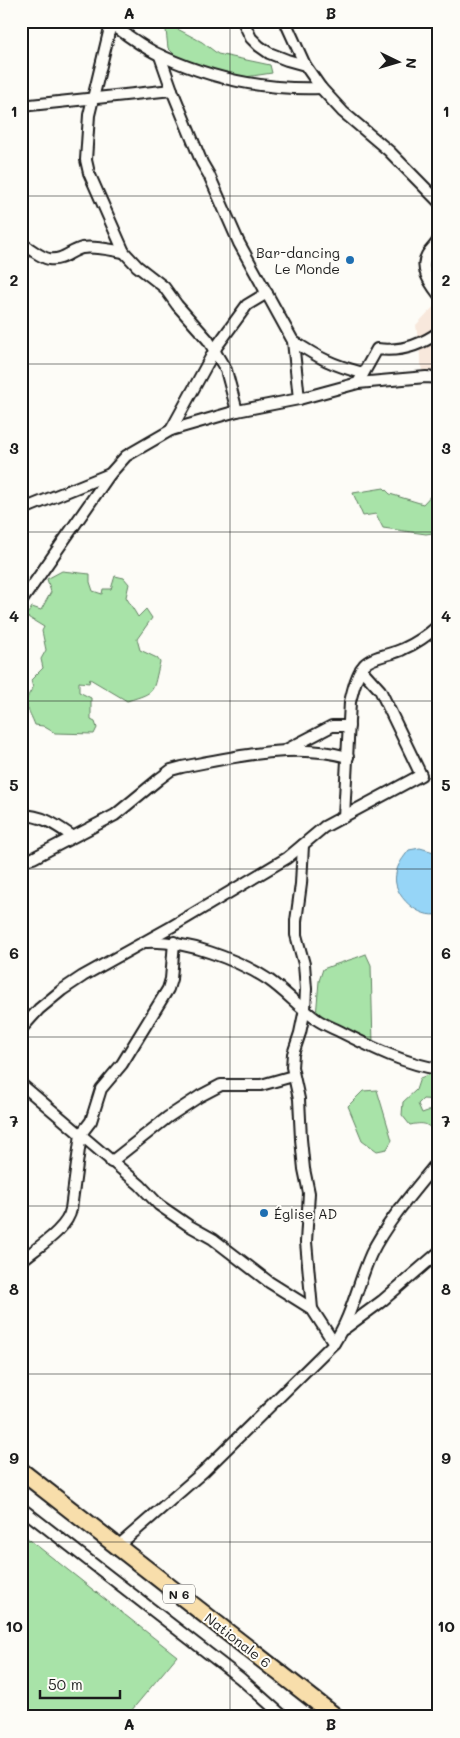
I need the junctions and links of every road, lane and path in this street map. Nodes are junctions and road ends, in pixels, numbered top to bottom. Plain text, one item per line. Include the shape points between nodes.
1 (243, 21) edge
2 (285, 21) edge
3 (109, 23) edge
4 (160, 56) junction
5 (304, 65) junction
6 (321, 88) junction
7 (172, 90) junction
8 (94, 99) junction
9 (21, 106) edge
10 (439, 202) edge
11 (439, 238) edge
12 (21, 244) edge
13 (124, 252) junction
14 (267, 293) junction
15 (439, 295) edge
16 (439, 332) edge
17 (293, 341) junction
18 (214, 351) junction
19 (362, 373) junction
20 (439, 378) edge
21 (358, 383) junction
22 (299, 398) junction
23 (237, 411) junction
24 (171, 430) junction
25 (110, 474) junction
26 (21, 510) edge
27 (21, 602) edge
28 (439, 625) edge
29 (361, 669) junction
30 (349, 726) junction
31 (286, 750) junction
32 (348, 757) junction
33 (21, 814) edge
34 (344, 817) junction
35 (72, 836) junction
36 (303, 845) junction
37 (21, 861) edge
38 (146, 942) junction
39 (174, 942) junction
40 (305, 1009) junction
41 (21, 1029) edge
42 (439, 1069) edge
43 (293, 1076) junction
44 (21, 1084) edge
45 (81, 1134) junction
46 (439, 1160) edge
47 (111, 1162) junction
48 (439, 1252) edge
49 (21, 1261) edge
50 (312, 1309) junction
51 (344, 1329) junction
52 (334, 1343) junction
53 (21, 1471) edge
54 (21, 1508) edge
55 (118, 1546) junction
56 (284, 1717) edge
57 (336, 1717) edge

1 - 5 street via 259,46 275,56
2 - 5 street
3 - 4 street
3 - 8 street
4 - 6 street via 243,82 282,88
4 - 7 street
5 - 6 street
6 - 10 street
7 - 8 street
7 - 14 street via 238,243
8 - 9 street
8 - 13 street via 88,123 86,160
11 - 15 street via 426,257 425,266 427,277
12 - 13 street via 51,259 65,257 80,249
13 - 18 street via 164,287 205,335
14 - 17 street
14 - 18 street via 247,305
16 - 19 street via 421,344 404,349 377,349
17 - 19 street via 320,359
17 - 22 street
18 - 23 street via 226,370
18 - 24 street
19 - 21 street
20 - 21 street
21 - 22 street
22 - 23 street
23 - 24 street
24 - 25 street via 126,456
25 - 26 street
25 - 27 street
28 - 29 street via 403,650 368,661
29 - 30 street via 353,686
29 - 34 street via 380,690 421,775
30 - 31 street via 332,726
30 - 32 street
31 - 32 street
31 - 35 street via 171,770 115,815
32 - 34 street
33 - 35 street via 37,816
34 - 36 street via 314,834
35 - 37 street via 33,858
36 - 38 street
36 - 40 street via 296,935 305,971
38 - 39 street
38 - 41 street via 62,990
39 - 40 street via 244,967 268,980
39 - 45 street via 168,989 122,1064 101,1089 91,1121
40 - 42 street via 316,1019 366,1045
40 - 43 street via 292,1058
43 - 47 street via 261,1085 221,1085 168,1118
43 - 50 street via 299,1099 300,1139 309,1193 306,1242
44 - 45 street
45 - 47 street
45 - 49 street via 68,1220
46 - 51 street via 387,1227 372,1254
47 - 50 street via 159,1205
48 - 51 street via 382,1302
50 - 52 street
51 - 52 street
52 - 55 street via 203,1472
53 - 55 main road, Nationale 6 / N 6
54 - 56 street via 240,1678
55 - 57 main road, Nationale 6 / N 6

